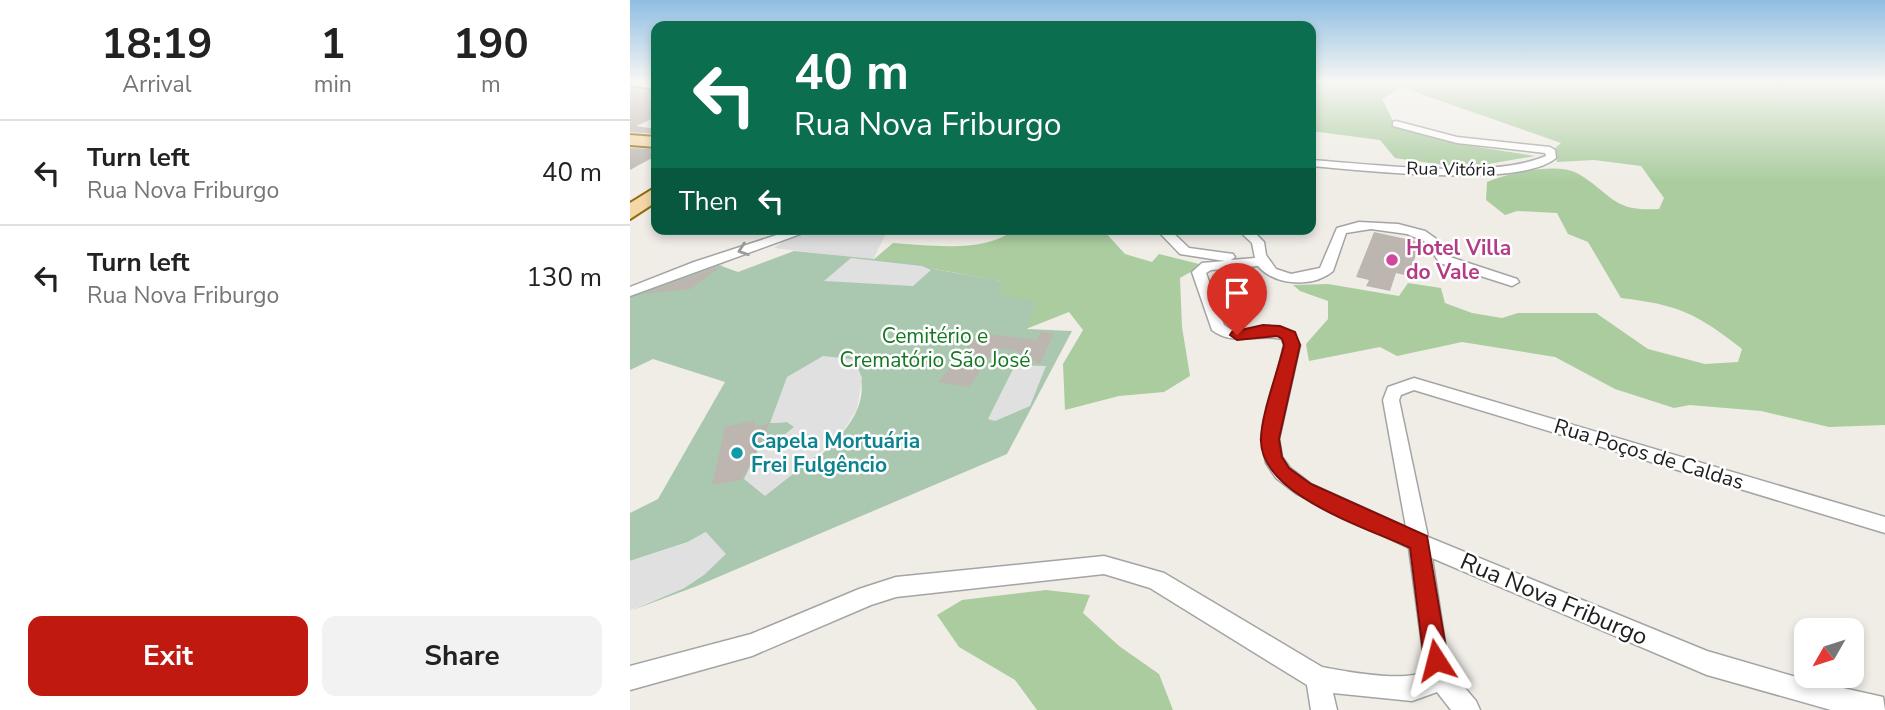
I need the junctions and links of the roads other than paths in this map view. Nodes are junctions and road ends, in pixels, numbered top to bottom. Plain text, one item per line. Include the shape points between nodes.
1 (1396, 124) dead end
2 (630, 140) edge
3 (651, 142) edge
4 (1316, 163) edge
5 (651, 186) edge
6 (651, 197) edge
7 (630, 201) edge
8 (630, 213) edge
9 (790, 235) edge
10 (1167, 235) edge
11 (1249, 235) edge
12 (1259, 259) junction
13 (1512, 282) dead end
14 (630, 292) edge
15 (1885, 525) edge
16 (1419, 543) junction
17 (1437, 674) junction
18 (630, 678) edge
19 (1318, 678) junction
20 (1324, 710) edge
21 (1467, 710) edge
22 (1883, 710) edge

1 - 4 street, Rua Vitória via 1457,141 1550,150 1551,158 1533,166 1477,172
2 - 3 main road
5 - 7 main road
6 - 8 main road
9 -> 14 street
10 - 12 street via 1185,251
11 - 12 street via 1258,243
12 - 13 street via 1268,271 1281,277 1317,275 1331,265 1341,231 1354,225 1381,226 1428,238 1445,260
12 - 16 street, Rua Nova Friburgo via 1207,266 1199,272 1223,333 1280,331 1289,336 1292,345 1270,439 1273,458 1283,473 1304,489
15 - 16 street, Rua Poços de Caldas via 1414,384 1394,391 1391,400
16 - 17 street
16 - 22 street, Rua Nova Friburgo via 1707,663
17 - 19 street via 1430,683 1412,689
17 - 21 street
18 - 19 street via 752,645 896,587 1104,565 1156,580
19 - 20 street

